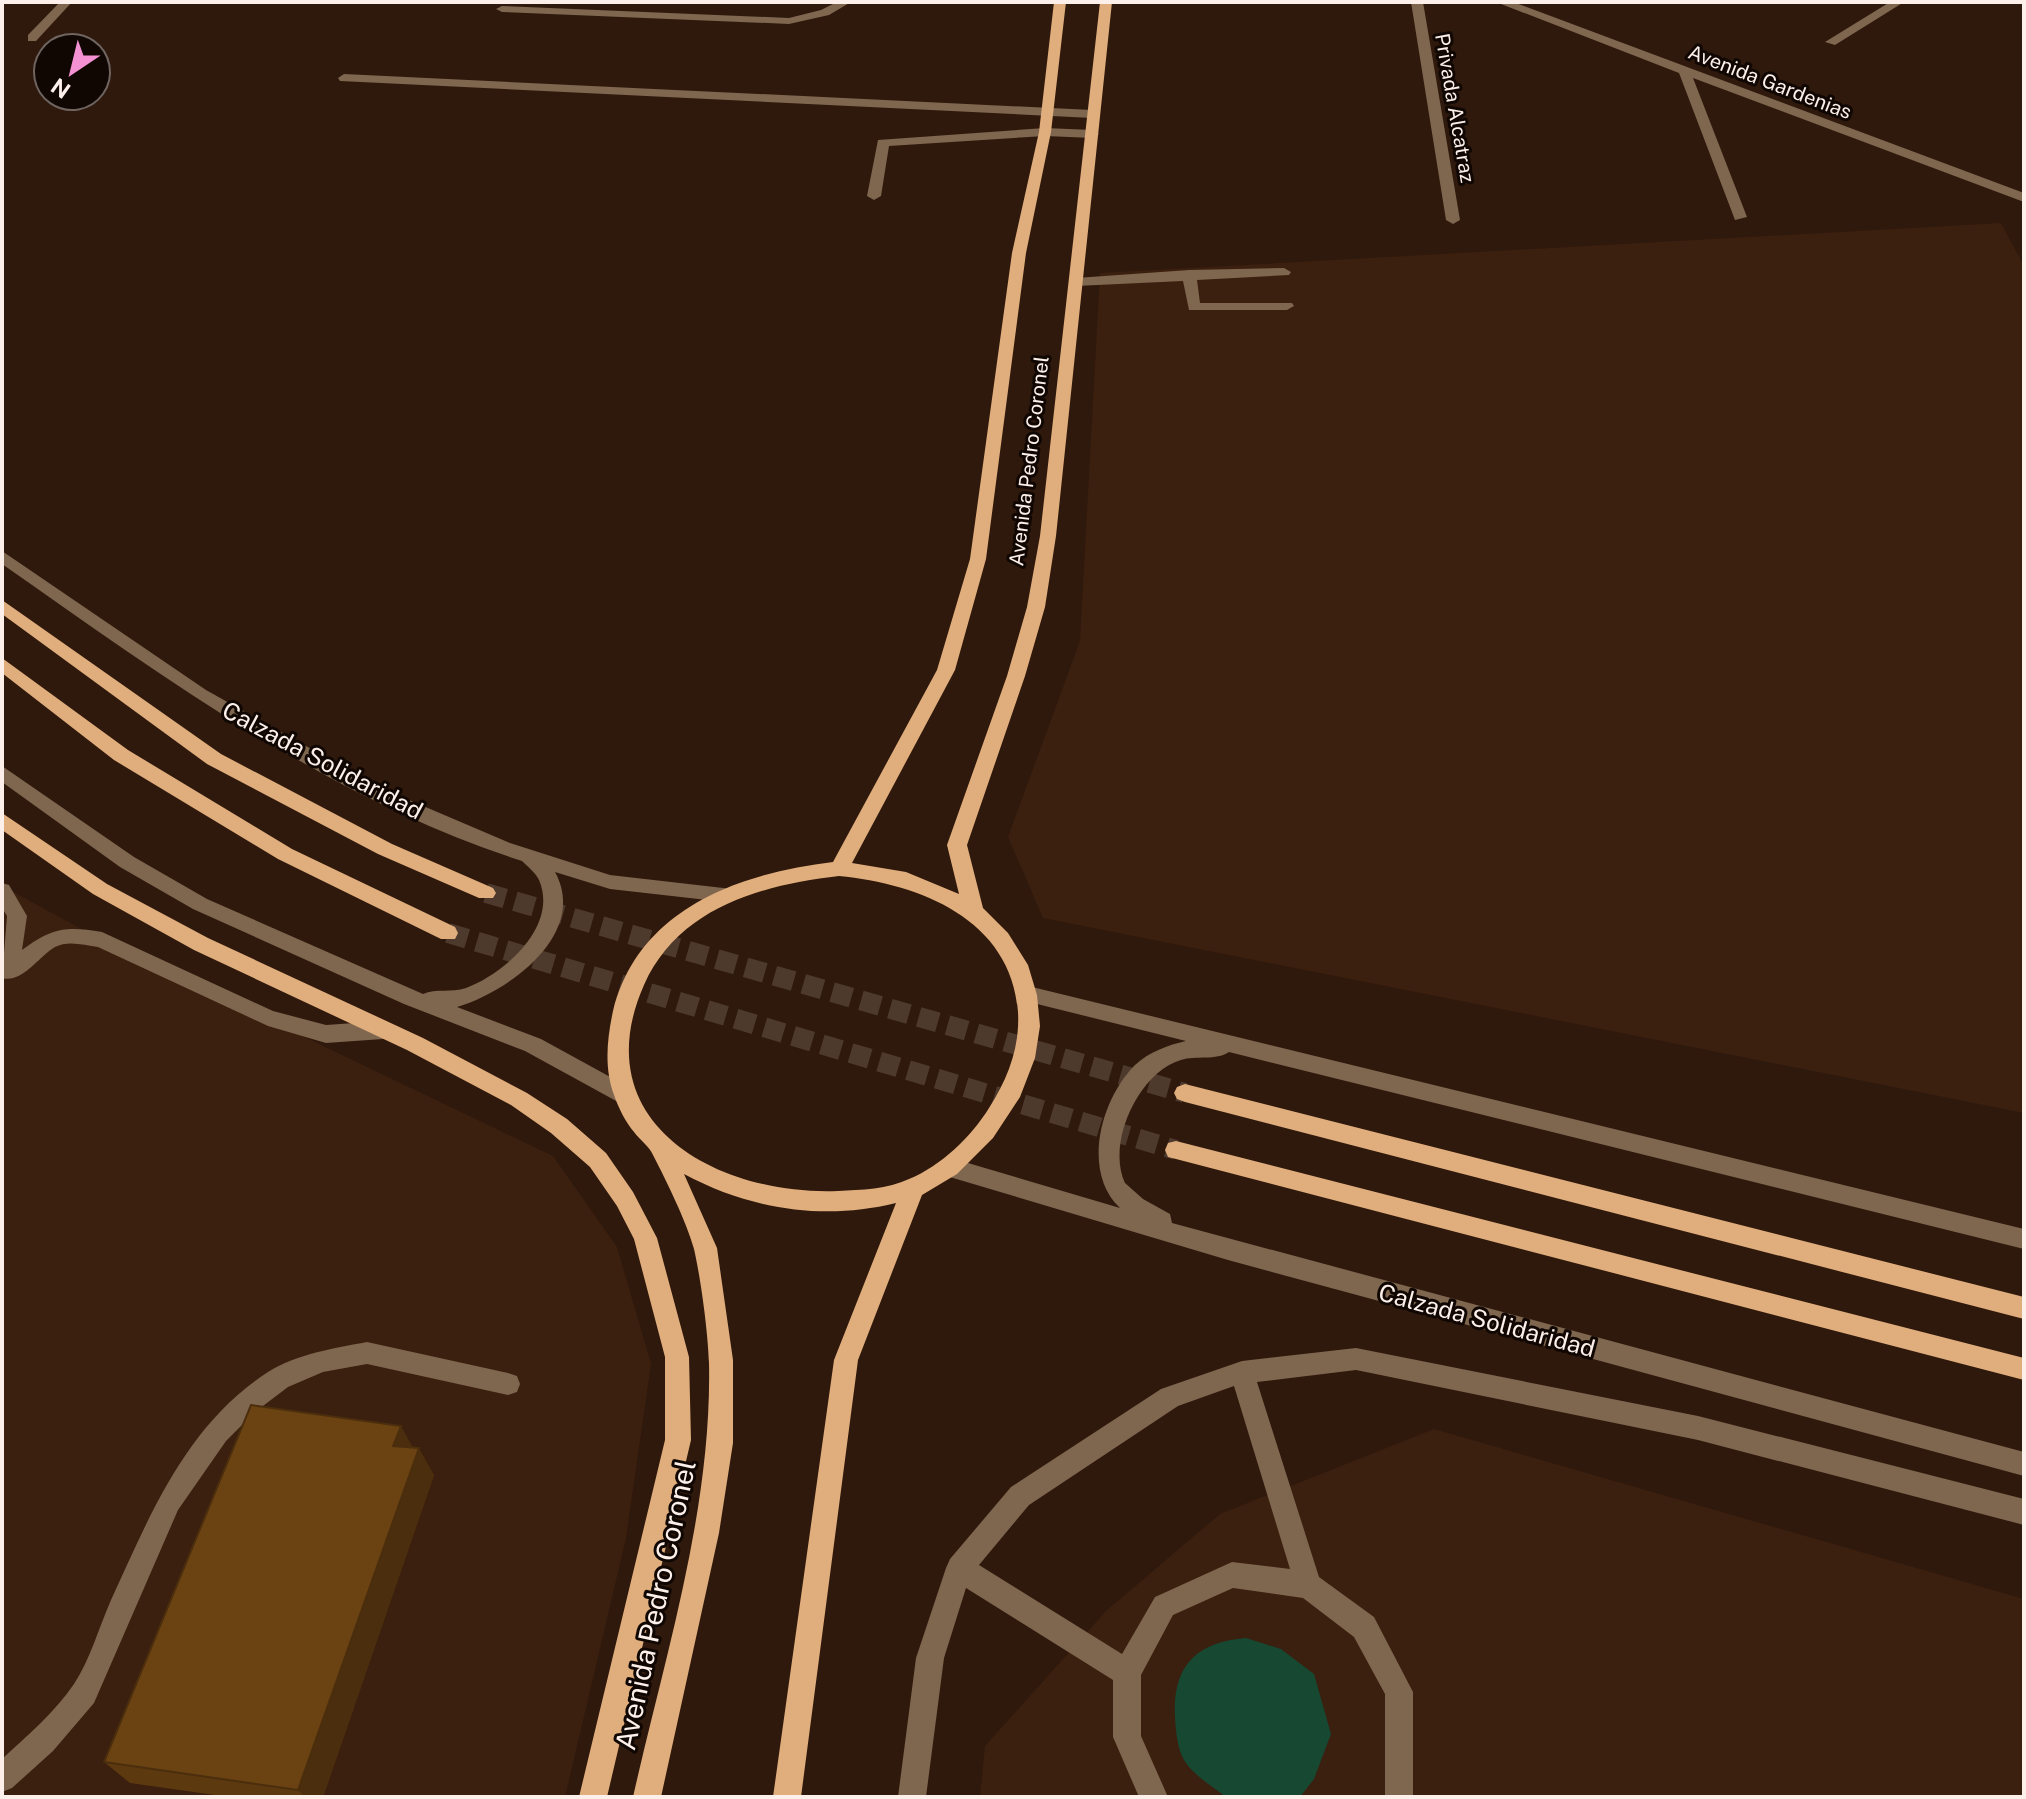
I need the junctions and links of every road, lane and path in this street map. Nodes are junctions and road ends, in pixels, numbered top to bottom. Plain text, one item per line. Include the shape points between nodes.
1 (66, 2) edge
2 (701, 2) edge
3 (845, 2) edge
4 (1060, 2) edge
5 (1106, 2) edge
6 (1417, 2) edge
7 (1502, 2) edge
8 (1898, 2) edge
9 (502, 9) dead end
10 (670, 16) junction
11 (38, 32) edge
12 (1831, 42) dead end
13 (1685, 72) junction
14 (344, 78) dead end
15 (1046, 112) junction
16 (1092, 114) junction
17 (1045, 132) junction
18 (1093, 134) junction
19 (874, 196) dead end
20 (2024, 198) edge
21 (1740, 217) dead end
22 (1453, 220) dead end
23 (1284, 272) dead end
24 (1189, 274) junction
25 (1076, 282) junction
26 (1287, 306) dead end
27 (2, 556) edge
28 (2, 606) edge
29 (2, 664) edge
30 (2, 773) edge
31 (2, 820) edge
32 (528, 856) junction
33 (839, 869) junction
34 (2, 890) edge
35 (486, 893) tunnel mouth
36 (725, 894) junction
37 (974, 914) junction
38 (448, 933) tunnel mouth
39 (1028, 994) junction
40 (411, 998) junction
41 (383, 1030) junction
42 (1264, 1051) junction
43 (1185, 1093) tunnel mouth
44 (626, 1096) junction
45 (661, 1147) junction
46 (1176, 1150) tunnel mouth
47 (951, 1168) junction
48 (913, 1188) junction
49 (2024, 1239) edge
50 (1228, 1250) junction
51 (2024, 1308) edge
52 (2024, 1369) edge
53 (1242, 1372) junction
54 (508, 1384) dead end
55 (2024, 1464) edge
56 (2024, 1512) edge
57 (959, 1568) junction
58 (1308, 1585) junction
59 (1127, 1673) junction
60 (1401, 1764) junction
61 (2, 1778) edge
62 (593, 1797) edge
63 (647, 1797) edge
64 (787, 1797) edge
65 (912, 1797) edge
66 (1154, 1797) edge
67 (1382, 1797) edge
68 (1399, 1797) edge

1 - 11 street
2 - 10 street
3 - 10 street via 789,21
4 - 15 main road, Avenida Pedro Coronel
5 - 16 main road, Avenida Pedro Coronel
6 - 22 street, Privada Alcatraz
7 - 13 street, Avenida Gardenias
8 - 12 street
9 - 10 street
13 - 20 street, Avenida Gardenias
13 - 21 street
14 - 15 street
15 - 16 street
15 - 17 main road, Avenida Pedro Coronel
16 - 18 main road, Avenida Pedro Coronel
17 - 18 street
17 - 19 street via 883,143
17 - 33 main road, Avenida Pedro Coronel via 1019,253 978,559 946,670
18 - 25 main road, Avenida Pedro Coronel
23 - 24 street
24 - 25 street
24 - 26 street via 1194,307
25 - 37 main road, Avenida Pedro Coronel via 1036,607 957,845
27 - 32 street, Calzada Solidaridad via 200,694 374,793
28 - 35 main road, Calzada Solidaridad via 214,759 385,849
29 - 38 main road via 121,755 285,854
30 - 40 street via 127,862 200,904
31 - 41 main road via 100,889 201,944
32 - 36 street, Calzada Solidaridad via 610,882
32 - 40 street via 549,878 554,902 525,961 457,999
33 - 36 main road via 781,875
33 - 37 main road via 912,881 945,894
34 - 41 street via 17,916 9,972 50,940 72,935 102,940 268,1018 326,1034
36 - 44 main road via 681,922 646,959 623,1002 616,1049
37 - 39 main road via 1004,944
39 - 42 street
39 - 47 main road via 1026,1063 1011,1097
40 - 44 street via 533,1045
41 - 62 main road via 519,1099 598,1160 645,1238 661,1291 677,1357 678,1440
42 - 49 street
42 - 50 street via 1207,1047 1169,1052 1141,1071 1122,1097 1114,1122 1113,1183 1140,1212
43 - 51 main road
44 - 45 main road
45 - 48 main road via 713,1180 779,1198 848,1201
45 - 63 main road, Avenida Pedro Coronel via 705,1248 721,1360 720,1443 706,1533
46 - 52 main road
47 - 48 main road
47 - 50 street, Calzada Solidaridad
48 - 64 main road via 846,1360
50 - 55 street, Calzada Solidaridad
53 - 56 street via 1356,1359 1698,1428
53 - 57 street via 1170,1397 1020,1496
53 - 58 street
54 - 61 street via 367,1353 322,1361 279,1379 246,1404 217,1433 169,1501 84,1693
57 - 59 street
57 - 65 street via 930,1658
58 - 59 street via 1232,1575 1164,1606
58 - 60 street via 1364,1627 1399,1692
59 - 66 street via 1127,1737
60 - 67 street
60 - 68 street

